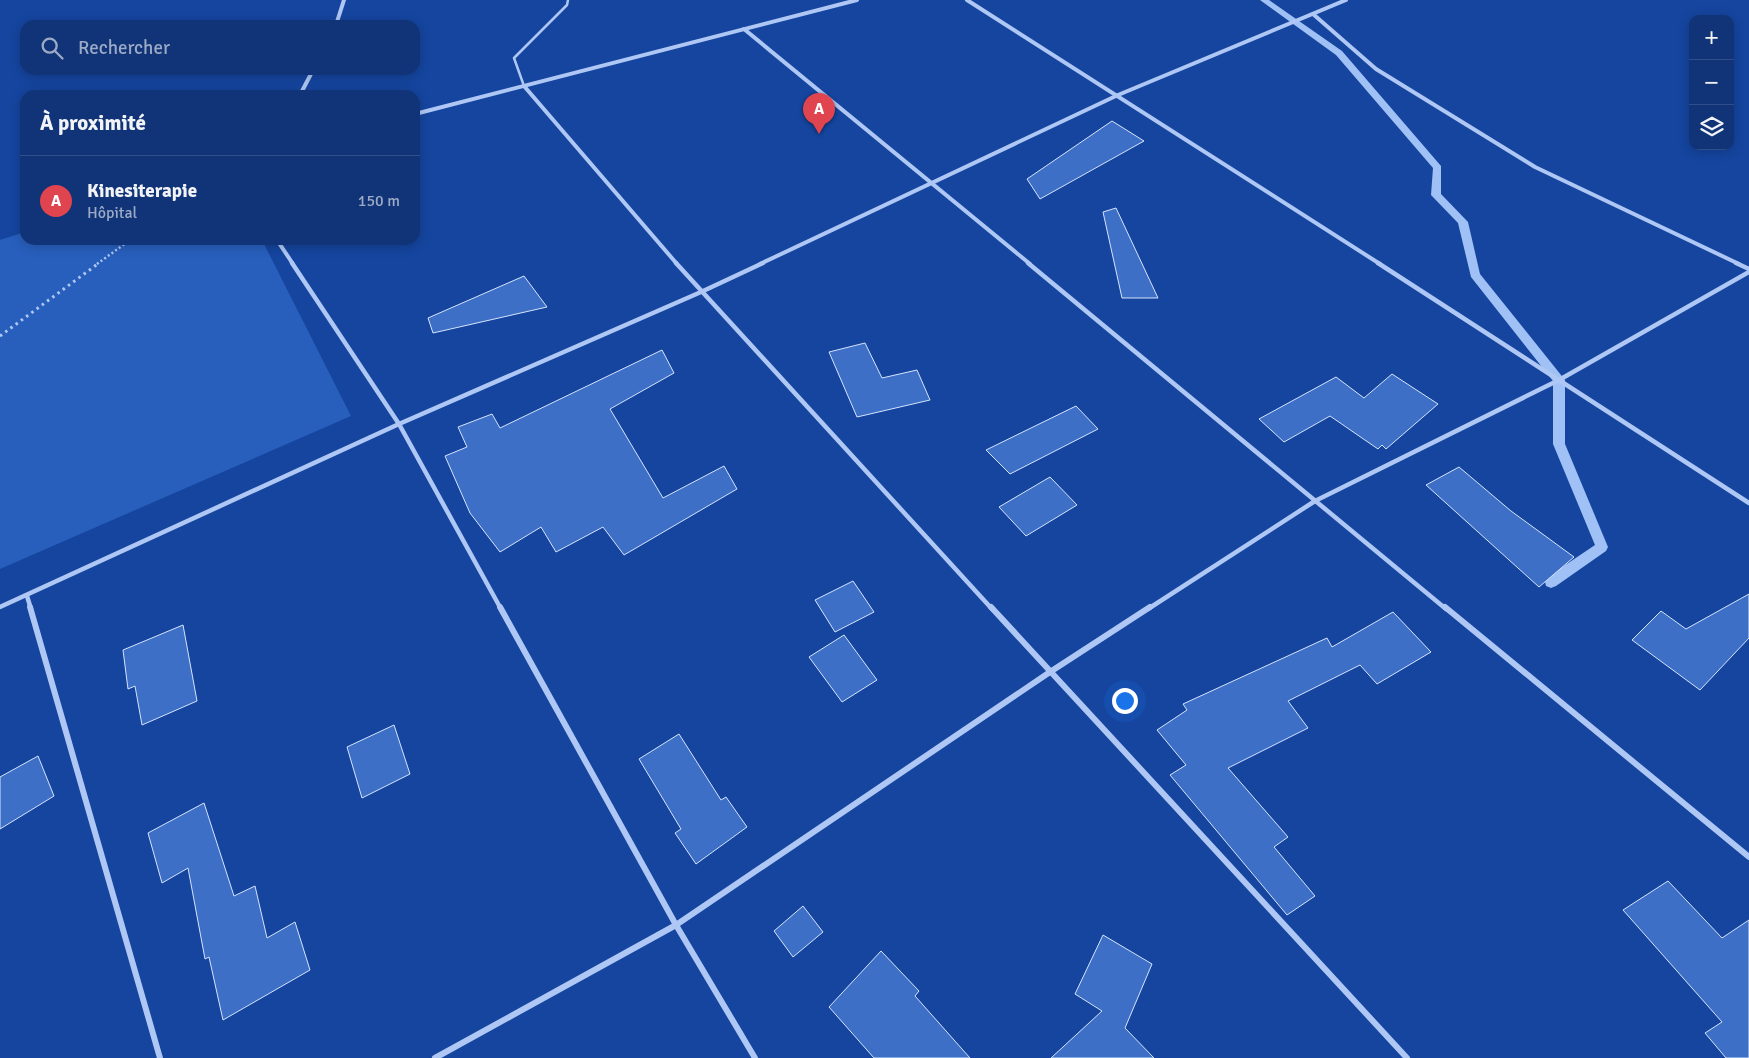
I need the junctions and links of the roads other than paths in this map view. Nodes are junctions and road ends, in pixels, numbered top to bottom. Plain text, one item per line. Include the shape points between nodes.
1 (344, 0) edge
2 (568, 0) edge
3 (857, 0) edge
4 (967, 0) edge
5 (1346, 0) edge
6 (1313, 14) junction
7 (338, 20) edge
8 (744, 29) junction
9 (310, 75) edge
10 (524, 86) junction
11 (303, 90) edge
12 (1118, 95) junction
13 (420, 113) edge
14 (931, 182) junction
15 (280, 245) edge
16 (1749, 271) edge
17 (701, 292) junction
18 (1559, 380) junction
19 (399, 424) junction
20 (1315, 501) junction
21 (1749, 503) edge
22 (27, 596) junction
23 (0, 607) edge
24 (1050, 672) junction
25 (1749, 857) edge
26 (676, 925) junction
27 (160, 1058) edge
28 (435, 1058) edge
29 (755, 1058) edge
30 (1407, 1058) edge

1 - 7 street
2 - 10 lane via 567,6 514,58
3 - 8 street
4 - 12 street
5 - 6 street
6 - 12 street
6 - 16 street via 1376,69 1535,167
8 - 10 street
8 - 14 street
9 - 11 street
10 - 13 street
10 - 17 street
12 - 14 street
12 - 18 street
14 - 17 street
14 - 20 street
15 - 19 street
16 - 18 street
17 - 19 street
17 - 24 street
18 - 20 street
18 - 21 street
19 - 22 street
19 - 26 street
20 - 24 street
20 - 25 street
22 - 23 street
22 - 27 street
24 - 26 street
24 - 30 street
26 - 28 street
26 - 29 street

